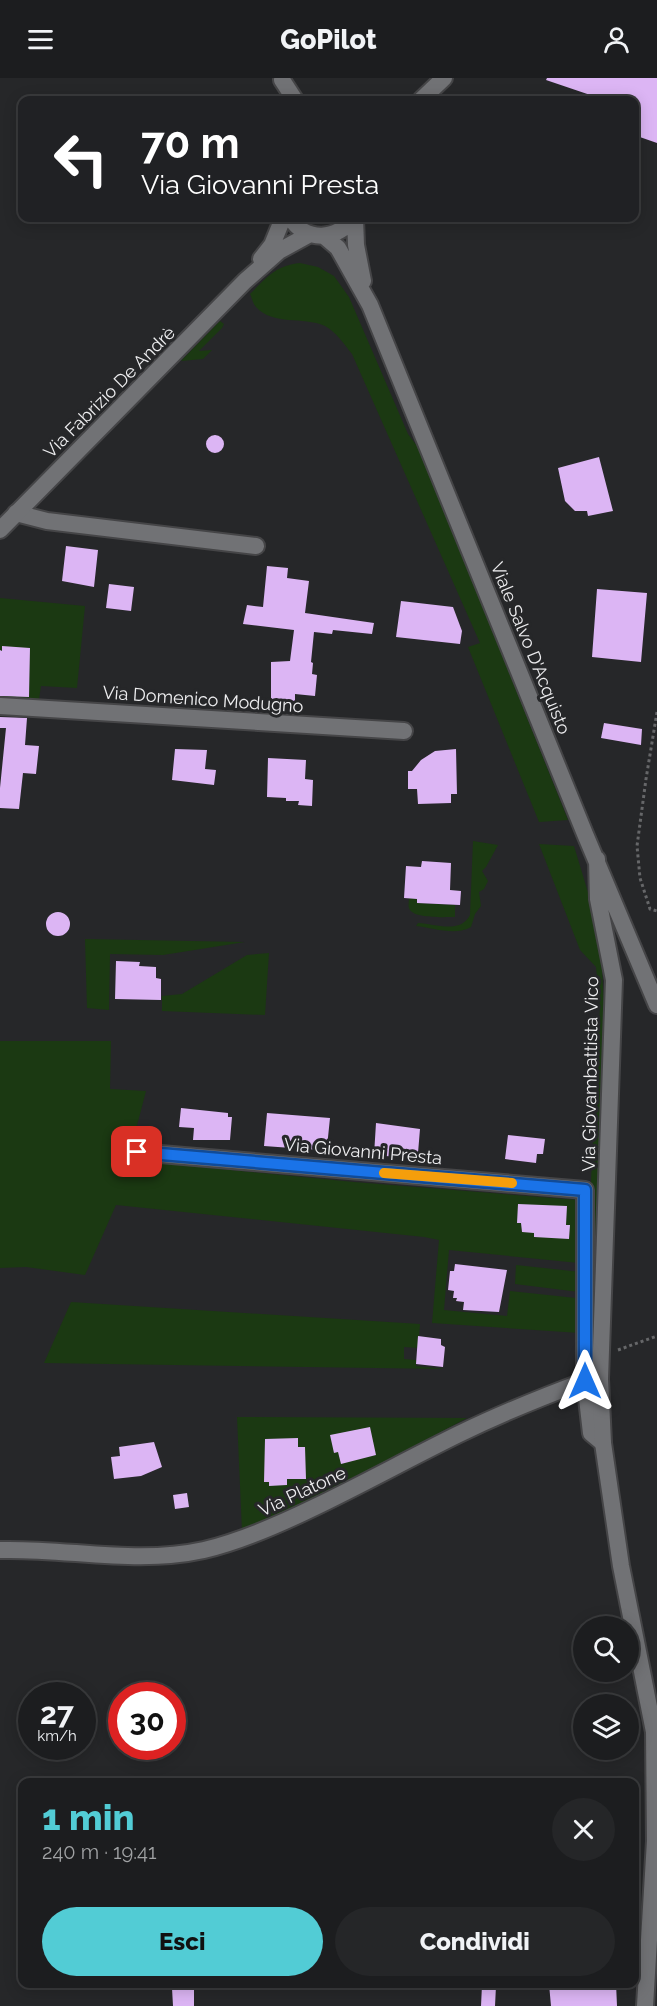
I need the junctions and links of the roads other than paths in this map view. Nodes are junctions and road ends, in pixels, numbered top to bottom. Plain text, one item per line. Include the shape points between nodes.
1 (444, 78) edge
2 (281, 79) edge
3 (285, 96) edge
4 (292, 96) edge
5 (425, 96) edge
6 (281, 222) edge
7 (295, 222) edge
8 (350, 222) edge
9 (354, 222) edge
10 (317, 235) junction
11 (245, 281) junction
12 (370, 305) junction
13 (16, 513) junction
14 (0, 530) edge
15 (256, 546) dead end
16 (0, 706) edge
17 (404, 731) dead end
18 (597, 859) junction
19 (635, 949) junction
20 (614, 980) junction
21 (657, 1005) edge
22 (137, 1152) dead end
23 (592, 1380) junction
24 (0, 1550) edge
25 (645, 2006) edge

1 - 5 street
2 - 3 street
2 - 4 street
6 - 11 street, Via Fabrizio De Andrè via 272,245
7 - 10 street, Viale Salvo D'Acquisto
8 - 10 street, Via Fabrizio De Andrè via 334,234
9 - 12 street, Viale Salvo D'Acquisto
10 - 11 street, Via Fabrizio De Andrè via 279,251
10 - 12 street, Viale Salvo D'Acquisto via 338,248
11 - 13 street, Via Fabrizio De Andrè
12 - 18 street, Viale Salvo D'Acquisto
13 - 14 street, Via Fabrizio De Andrè
13 - 15 street via 47,521
16 - 17 street, Via Domenico Modugno
18 - 19 street, Viale Salvo D'Acquisto
18 - 20 street, Via Giovambattista Vico via 598,899
19 - 20 street via 619,962
19 - 21 street, Viale Salvo D'Acquisto
20 - 23 street, Via Giovambattista Vico via 602,1353
22 - 23 street, Via Giovanni Presta via 585,1190
23 - 24 street, Via Platone via 527,1402 291,1518 204,1550 117,1557
23 - 25 street, Via Giovambattista Vico via 621,1566 654,1732 655,1841

